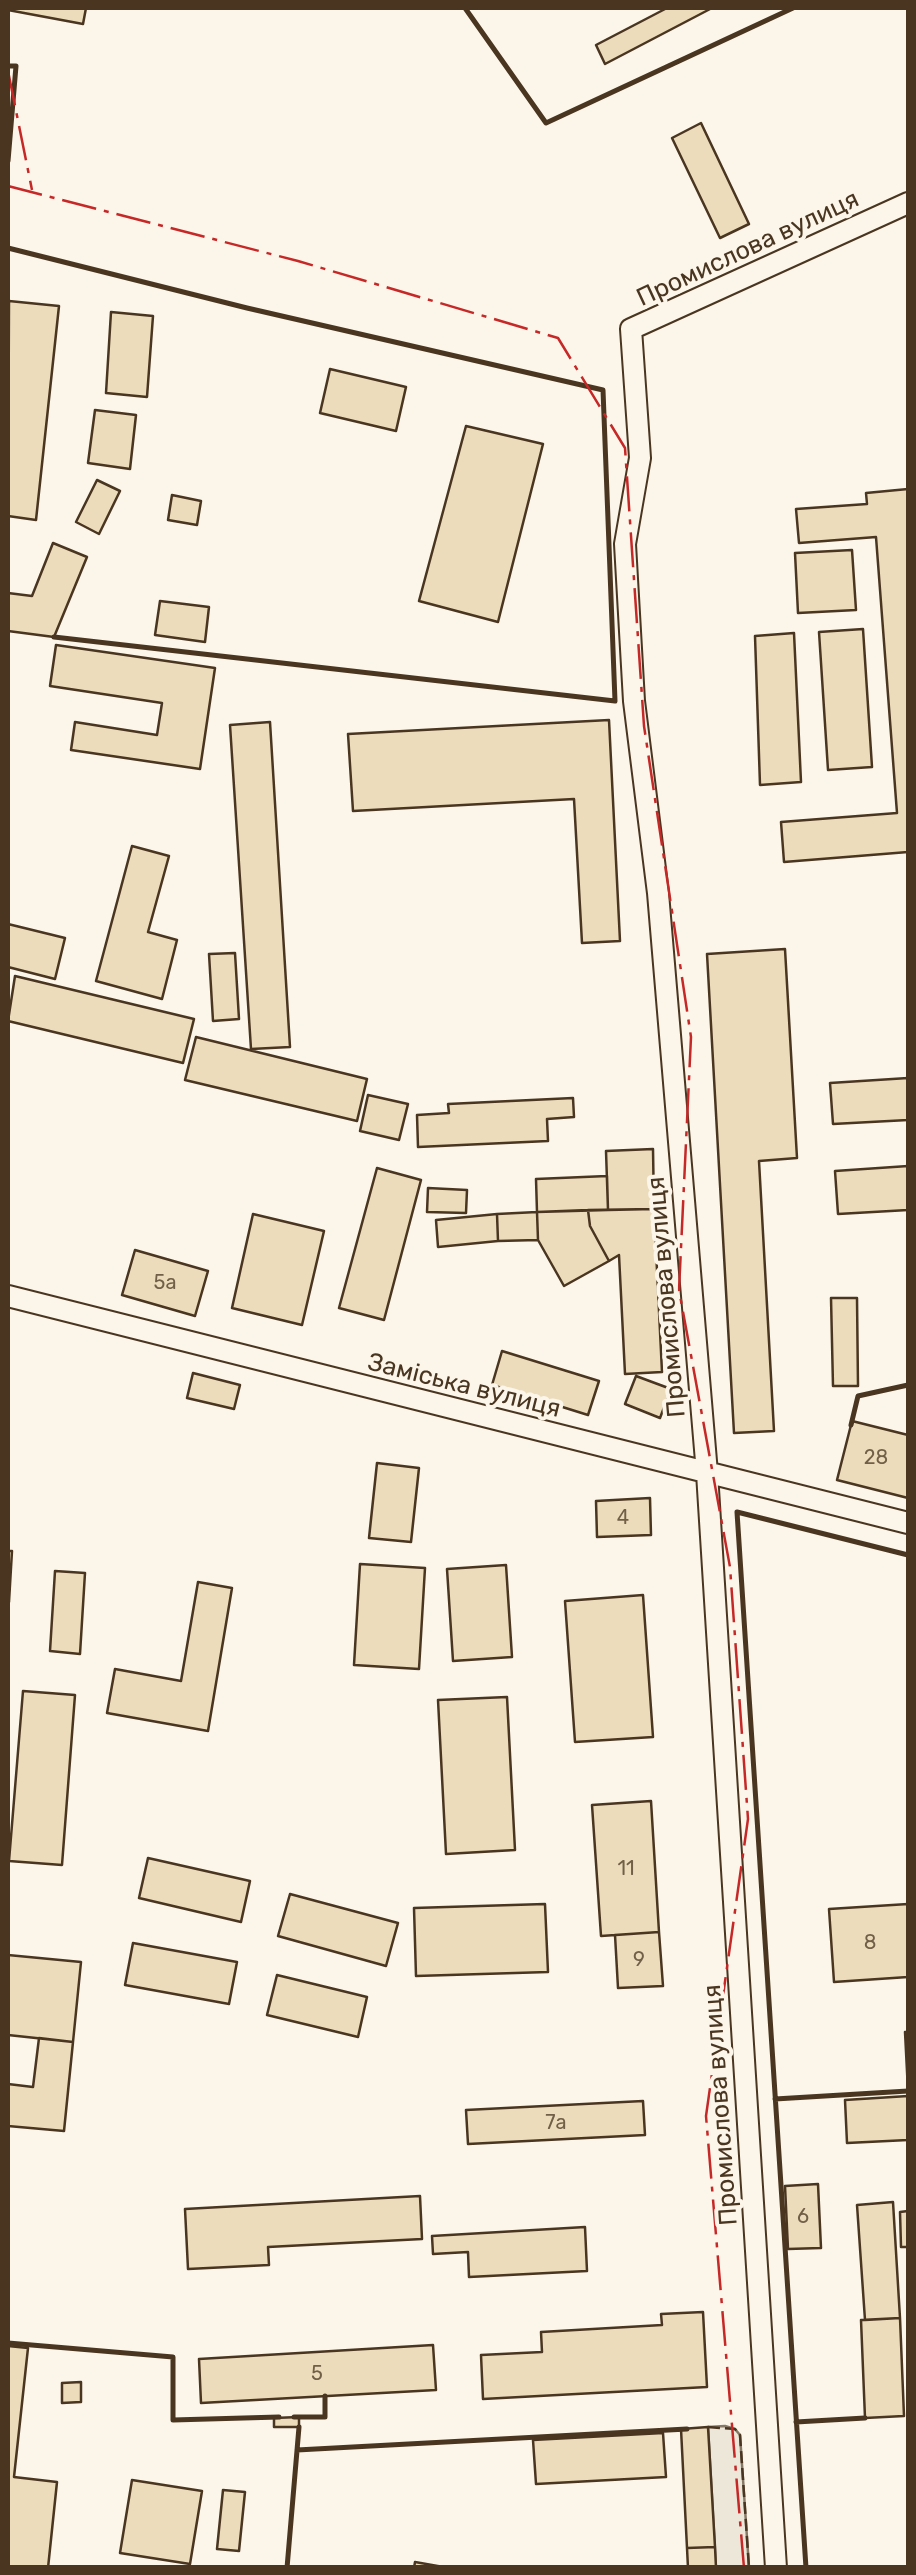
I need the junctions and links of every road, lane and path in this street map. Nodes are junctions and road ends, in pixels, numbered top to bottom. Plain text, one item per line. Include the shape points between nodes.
1 (908, 203) edge
2 (8, 1296) edge
3 (707, 1473) junction
4 (908, 1523) edge
5 (776, 2568) edge

1 - 3 street, Промислова вулиця via 631,330 640,458 625,544 634,700 658,893
2 - 3 street, Заміська вулиця
3 - 4 street, Заміська вулиця
3 - 5 street, Промислова вулиця

